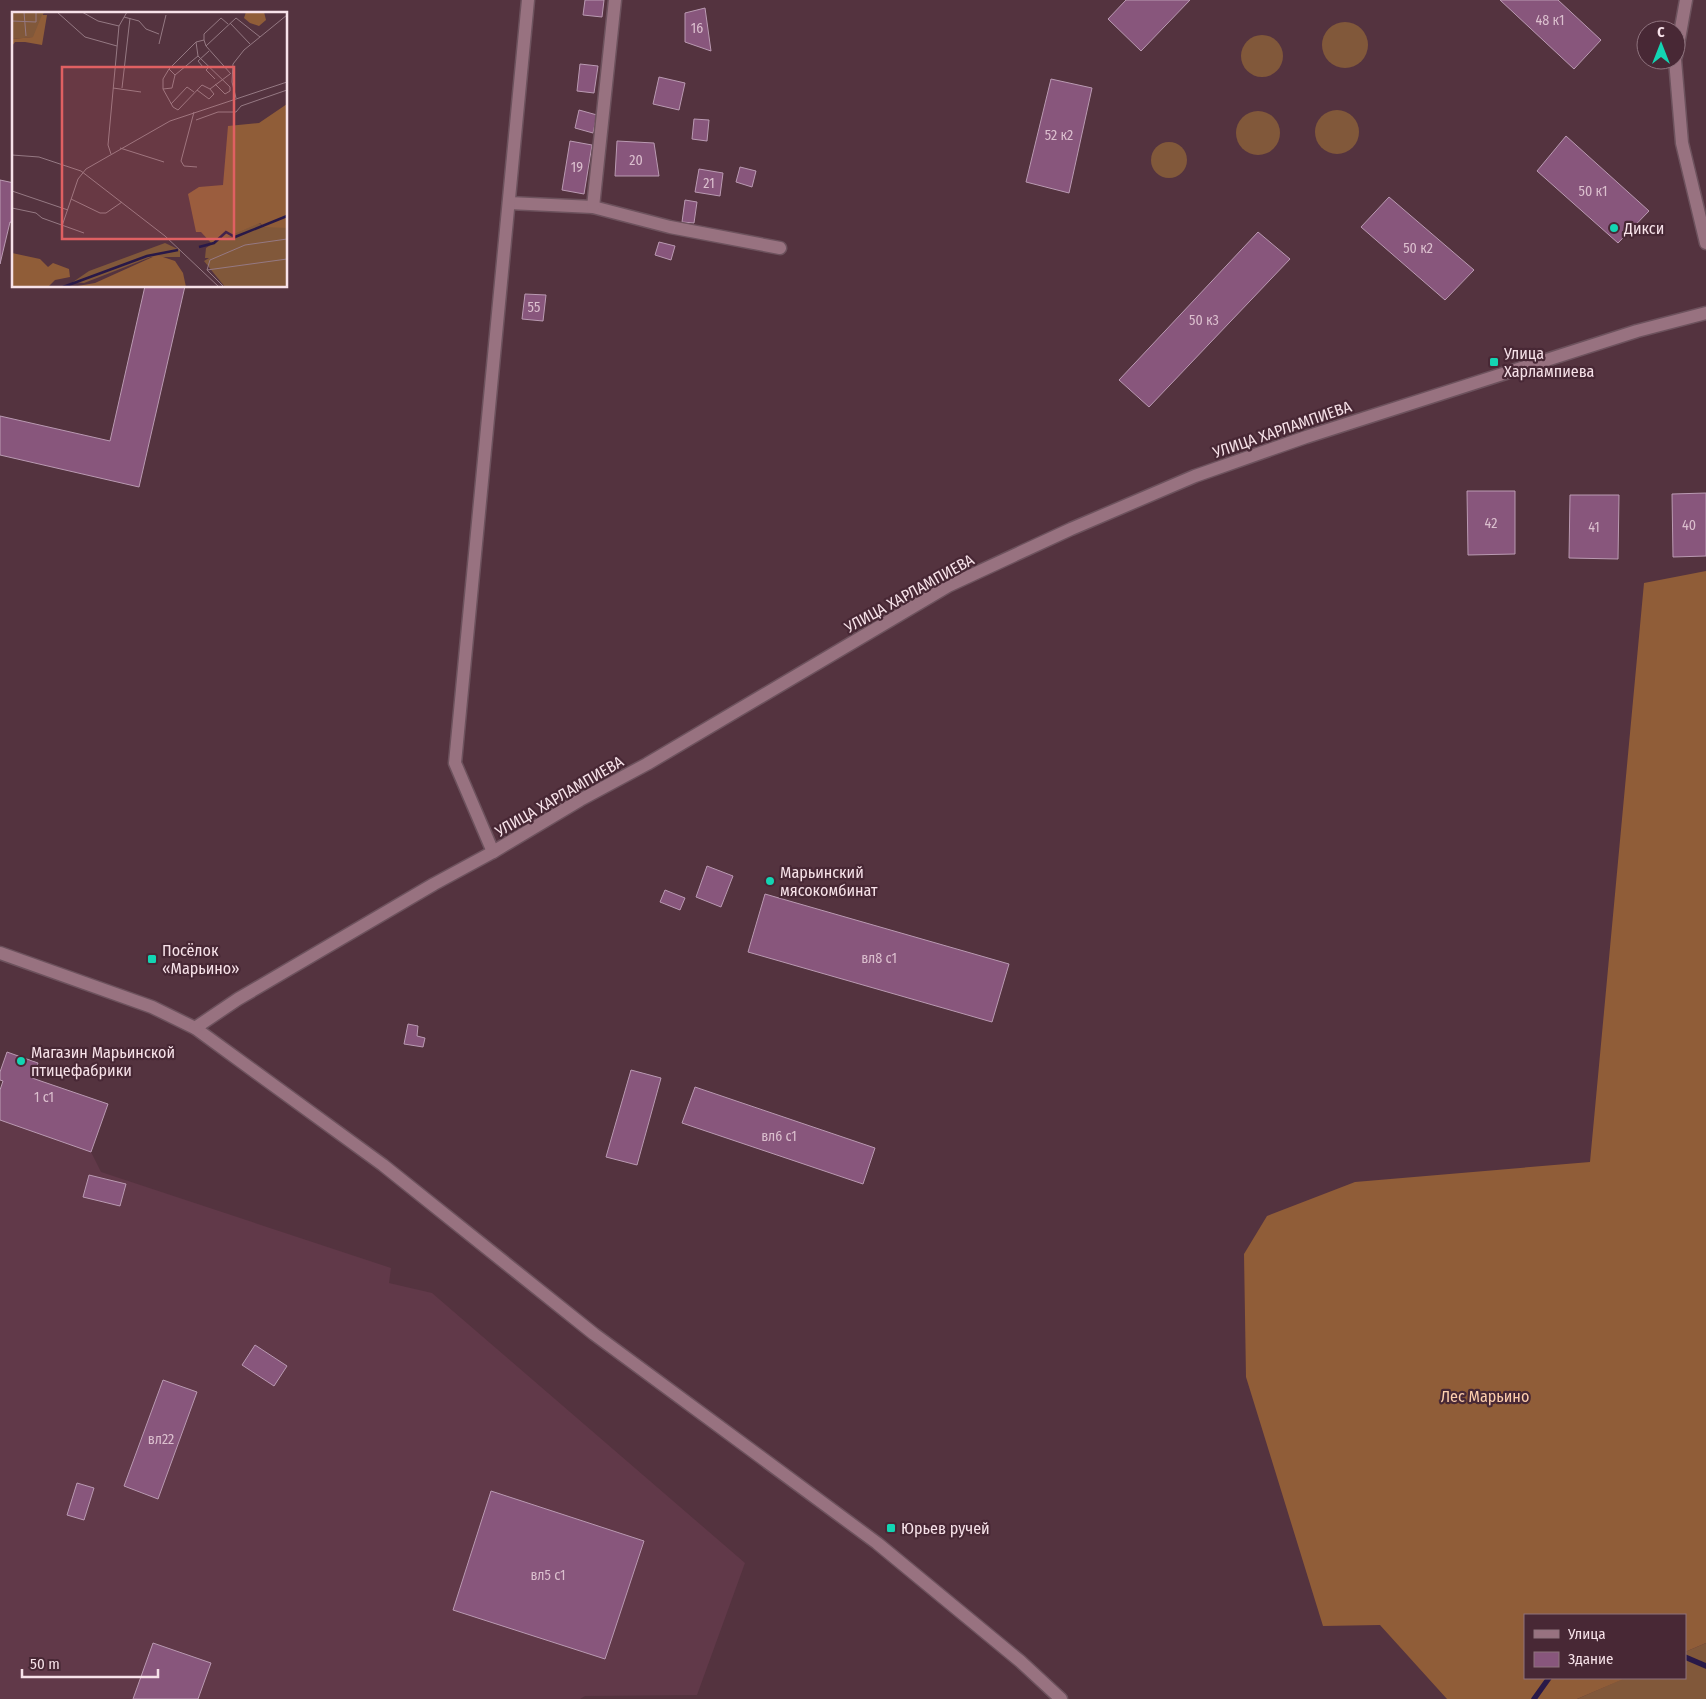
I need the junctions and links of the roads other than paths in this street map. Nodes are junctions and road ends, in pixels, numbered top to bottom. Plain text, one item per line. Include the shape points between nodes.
1 (528, 0) edge
2 (615, 0) edge
3 (1686, 0) edge
4 (1682, 20) edge
5 (1676, 70) edge
6 (509, 203) junction
7 (593, 207) junction
8 (1706, 243) edge
9 (780, 248) dead end
10 (1706, 313) edge
11 (493, 852) junction
12 (0, 953) edge
13 (195, 1028) junction
14 (1061, 1699) edge

1 - 6 street
2 - 7 street
3 - 4 street
5 - 8 street via 1682,143
6 - 7 street
6 - 11 street via 455,763
7 - 9 street
10 - 11 street, УЛИЦА ХАРЛАМПИЕВА via 1638,331 1306,437 1195,476 1071,529 948,586
11 - 13 street, УЛИЦА ХАРЛАМПИЕВА via 238,999
12 - 13 street via 152,1007
13 - 14 street via 383,1165 594,1334 877,1543

